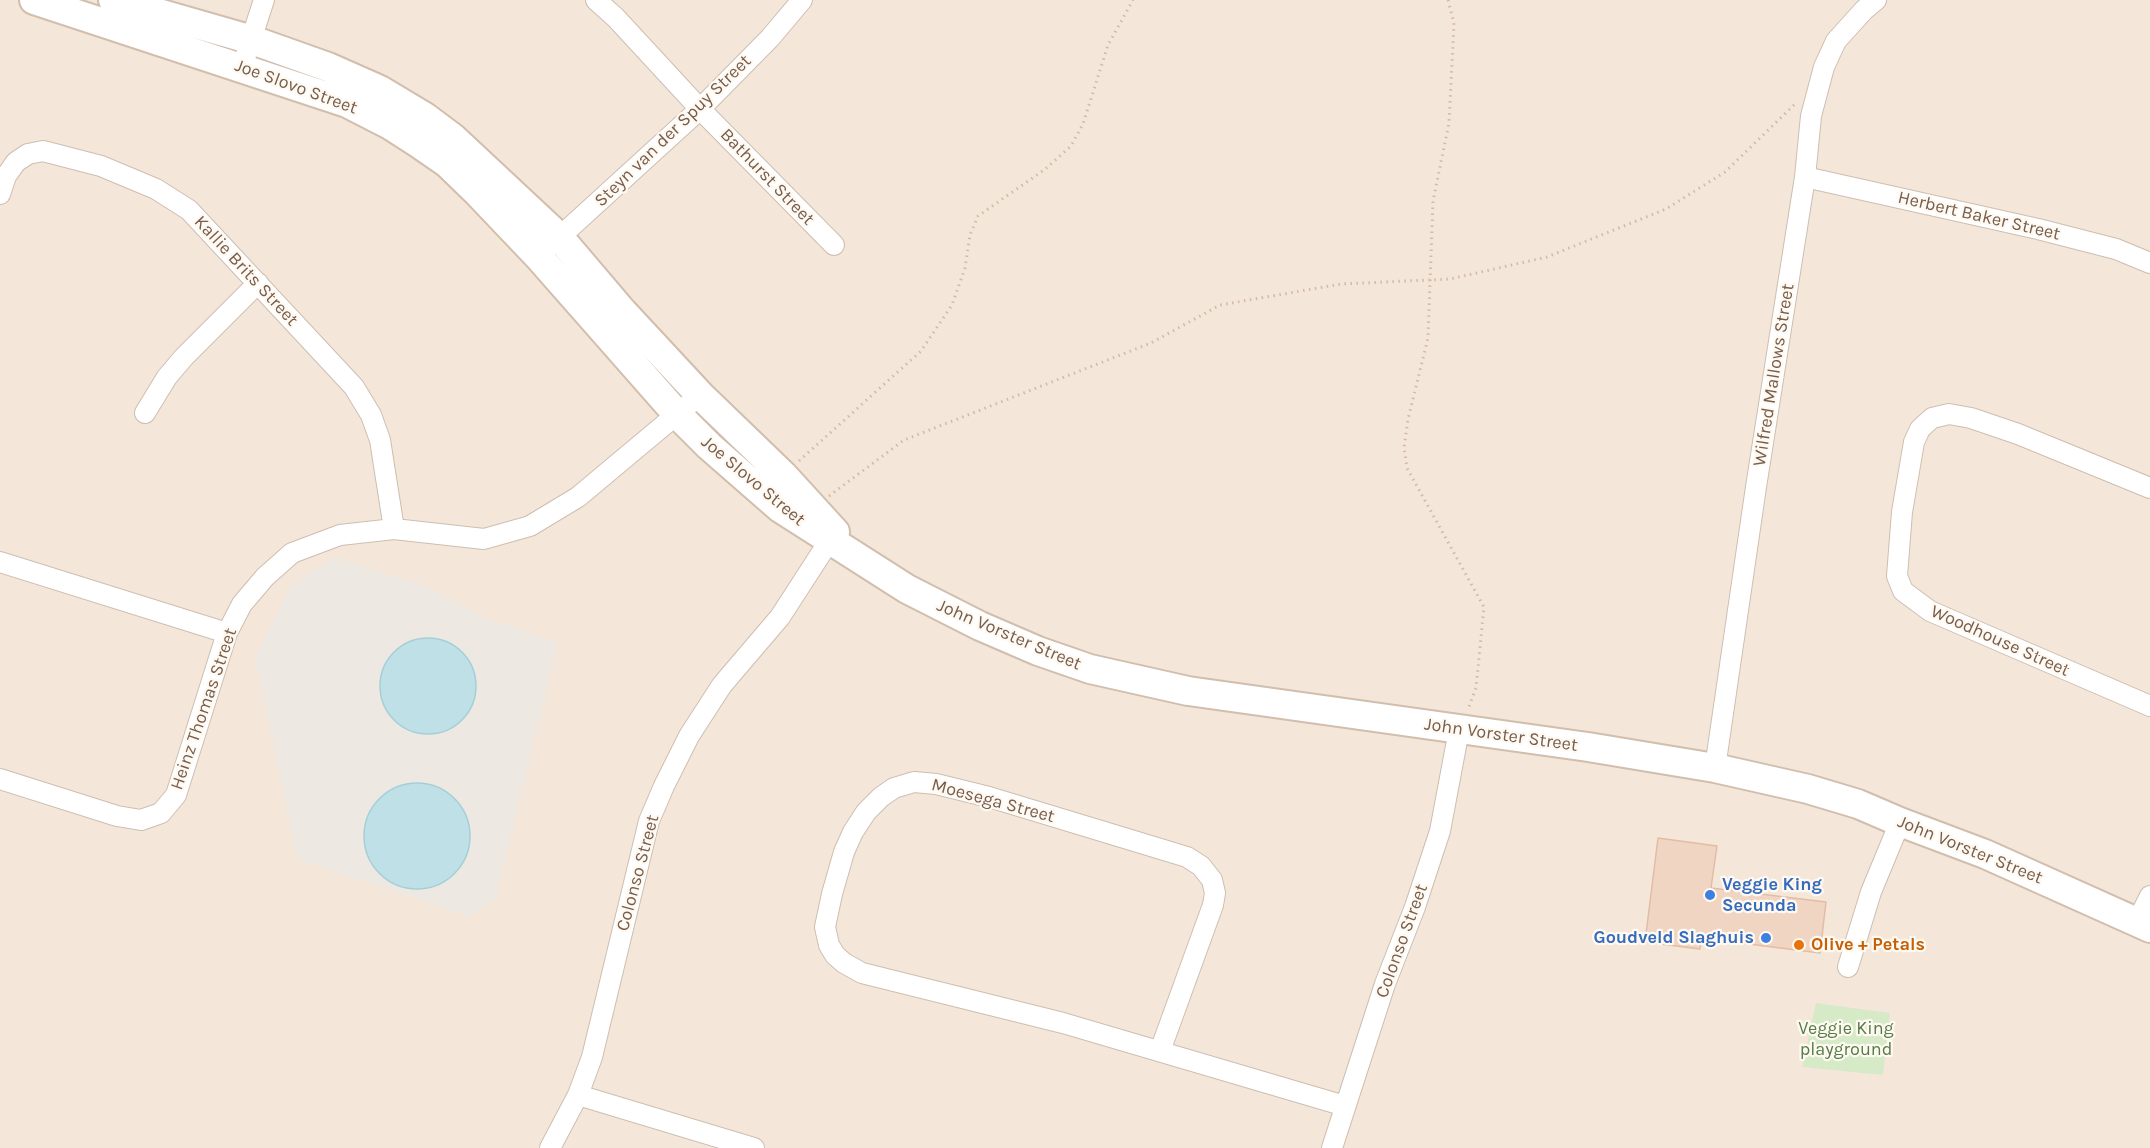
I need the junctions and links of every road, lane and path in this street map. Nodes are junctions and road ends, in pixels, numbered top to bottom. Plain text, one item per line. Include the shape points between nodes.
1 (34, 0) edge
2 (113, 0) edge
3 (264, 0) edge
4 (596, 0) edge
5 (802, 0) edge
6 (1133, 0) edge
7 (1448, 0) edge
8 (1876, 0) edge
9 (252, 40) junction
10 (242, 67) junction
11 (1816, 91) junction
12 (700, 109) junction
13 (1805, 177) junction
14 (0, 194) edge
15 (560, 238) junction
16 (834, 245) dead end
17 (538, 256) junction
18 (2150, 263) edge
19 (1431, 280) junction
20 (258, 283) junction
21 (700, 395) junction
22 (145, 413) dead end
23 (677, 414) junction
24 (783, 475) junction
25 (2150, 488) edge
26 (814, 508) junction
27 (394, 529) junction
28 (838, 542) junction
29 (0, 562) edge
30 (227, 633) junction
31 (2150, 706) edge
32 (1459, 730) junction
33 (1715, 768) junction
34 (0, 779) edge
35 (1900, 822) junction
36 (2150, 896) edge
37 (2144, 925) edge
38 (1848, 967) dead end
39 (1160, 1051) junction
40 (578, 1095) junction
41 (1345, 1106) junction
42 (550, 1148) edge
43 (754, 1148) edge
44 (1332, 1148) edge

1 - 10 street, Joe Slovo Street
2 - 9 street, Joe Slovo Street
3 - 9 street
4 - 12 street, Bathurst Street
5 - 12 street, Steyn van der Spuy Street
6 - 24 path via 1108,45 1083,124 1071,146 978,216 952,305 921,351
7 - 19 path via 1454,23 1449,123 1433,201
8 - 11 street, Wilfred Mallows Street via 1836,41
9 - 10 street
9 - 15 street, Joe Slovo Street via 380,90 425,117 453,138
10 - 17 street, Joe Slovo Street via 347,103 390,125 447,163
11 - 13 street, Wilfred Mallows Street
11 - 19 path via 1802,96 1725,172 1666,209 1547,257
12 - 15 street, Steyn van der Spuy Street
12 - 16 street, Bathurst Street
13 - 18 street, Herbert Baker Street via 2038,229 2116,249
13 - 33 street, Wilfred Mallows Street
14 - 20 street, Kallie Brits Street via 6,176 28,154 43,151 101,166 156,189 189,210
15 - 17 street, Steyn van der Spuy Street
15 - 21 street, Joe Slovo Street
17 - 23 street, Joe Slovo Street
19 - 26 path via 1341,284 1220,305 1151,343 904,440
19 - 32 path via 1428,338 1404,448 1407,468 1484,607 1476,688
20 - 22 street via 173,370
20 - 27 street, Kallie Brits Street via 354,387 371,415 380,440
21 - 23 street, Heinz Thomas Street
21 - 24 street, Joe Slovo Street
23 - 27 street, Heinz Thomas Street via 578,497 530,526 484,539
23 - 28 street, Joe Slovo Street via 780,508
24 - 26 street, Joe Slovo Street
25 - 31 street, Woodhouse Street via 1971,418 1949,414 1932,418 1914,442 1902,512 1897,576 1903,591 1930,611
26 - 28 street, Joe Slovo Street
27 - 30 street, Heinz Thomas Street via 340,535 292,553 242,604
28 - 32 street, John Vorster Street via 907,589 980,626 1090,669 1188,691
28 - 40 street, Colonso Street via 722,685 689,736 664,786 649,820 592,1057
29 - 30 street
30 - 34 street, Heinz Thomas Street via 176,795 161,813 141,820 117,816
32 - 33 street, John Vorster Street
32 - 41 street, Colonso Street via 1440,831
33 - 35 street, John Vorster Street via 1808,789
35 - 37 street, John Vorster Street via 1985,854
35 - 38 street
36 - 37 street
39 - 39 street, Moesega Street via 862,973 844,963 829,945 825,927 844,852 866,812 894,788 914,782 936,784 1187,857 1201,866 1212,880 1213,905
39 - 41 street, Moesega Street
40 - 42 street, Colonso Street
40 - 43 street
41 - 44 street, Colonso Street

